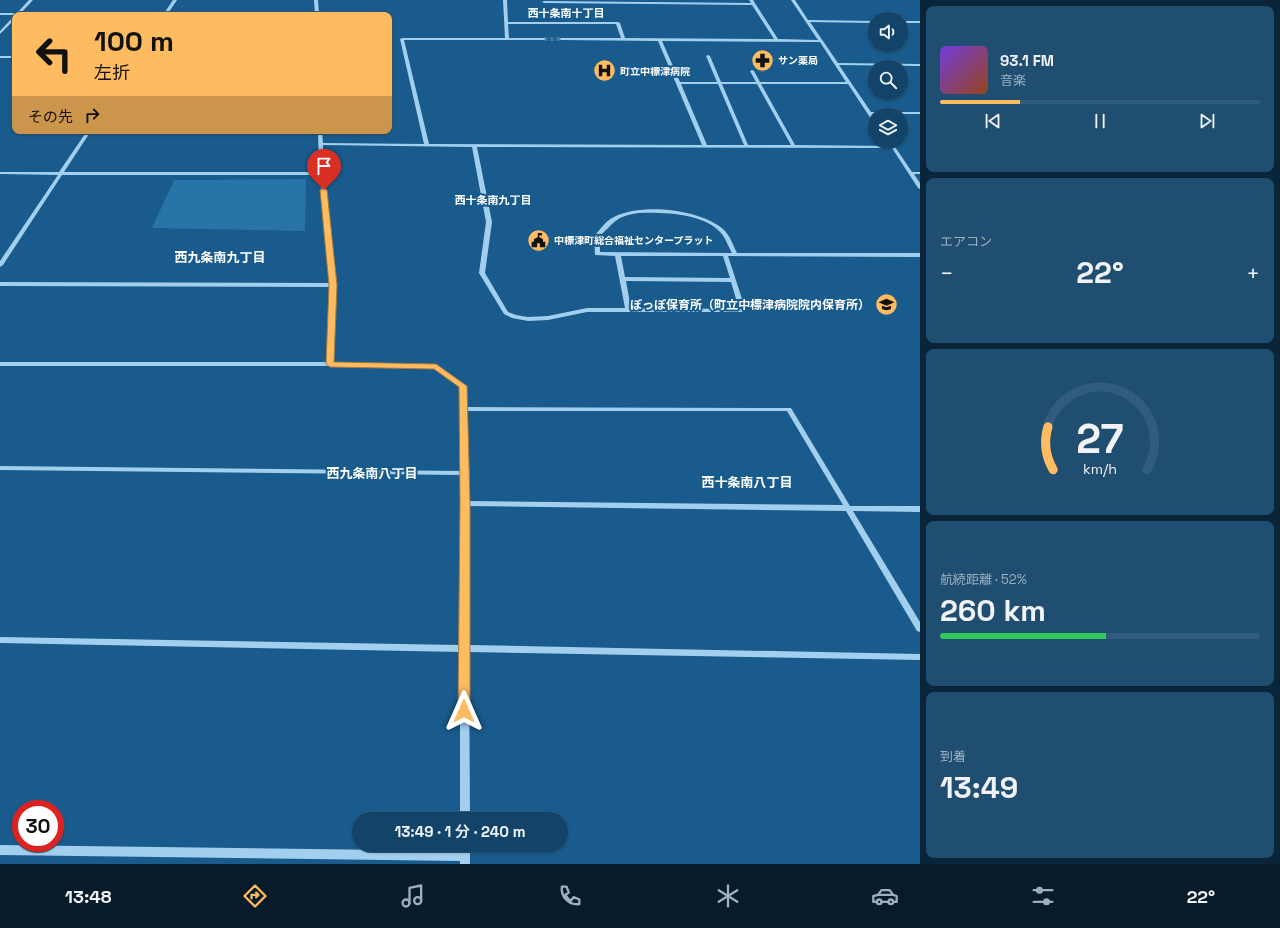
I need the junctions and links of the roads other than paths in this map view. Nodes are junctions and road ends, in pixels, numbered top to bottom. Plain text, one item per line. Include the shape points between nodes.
1 (31, 0) edge
2 (175, 0) edge
3 (316, 0) edge
4 (505, 0) edge
5 (793, 0) edge
6 (544, 2) dead end
7 (752, 2) edge
8 (20, 12) edge
9 (167, 12) edge
10 (317, 12) edge
11 (0, 14) edge
12 (12, 15) edge
13 (12, 20) edge
14 (807, 21) junction
15 (868, 22) edge
16 (908, 22) edge
17 (920, 22) edge
18 (506, 23) junction
19 (0, 33) edge
20 (507, 39) junction
21 (544, 39) tunnel mouth
22 (561, 39) tunnel mouth
23 (624, 40) junction
24 (660, 40) junction
25 (776, 40) junction
26 (820, 41) junction
27 (708, 56) dead end
28 (0, 57) edge
29 (12, 57) edge
30 (836, 64) junction
31 (920, 65) edge
32 (752, 71) dead end
33 (678, 83) junction
34 (720, 83) junction
35 (759, 83) junction
36 (849, 83) junction
37 (868, 110) edge
38 (908, 113) edge
39 (920, 113) edge
40 (87, 134) edge
41 (320, 134) edge
42 (320, 144) junction
43 (427, 145) junction
44 (474, 145) junction
45 (705, 146) junction
46 (747, 146) junction
47 (794, 147) junction
48 (868, 147) edge
49 (895, 148) edge
50 (0, 173) edge
51 (911, 173) junction
52 (920, 173) edge
53 (60, 174) junction
54 (322, 174) junction
55 (920, 187) edge
56 (618, 254) junction
57 (725, 254) junction
58 (735, 254) junction
59 (920, 255) edge
60 (0, 265) edge
61 (622, 279) junction
62 (733, 280) junction
63 (0, 284) edge
64 (333, 285) junction
65 (628, 310) junction
66 (0, 364) edge
67 (330, 364) junction
68 (463, 409) junction
69 (0, 468) edge
70 (464, 473) junction
71 (465, 503) junction
72 (849, 507) junction
73 (920, 509) edge
74 (920, 629) edge
75 (0, 640) edge
76 (464, 650) junction
77 (920, 657) edge
78 (465, 812) edge
79 (0, 850) edge
80 (465, 860) edge

1 - 8 street
2 - 9 street
3 - 10 street
4 - 18 street
5 - 14 street
6 - 7 street
7 - 25 street
11 - 12 street
13 - 19 street
14 - 15 street
14 - 26 street
16 - 17 street
18 - 20 street
18 - 23 street via 618,23
20 - 21 street
20 - 43 street via 402,39
22 - 23 street
23 - 24 street
24 - 25 street
24 - 33 street
25 - 26 street
26 - 30 street
27 - 34 street
28 - 29 street
30 - 31 street
30 - 36 street
32 - 35 street
33 - 34 street
33 - 45 street
34 - 35 street
34 - 46 street
35 - 36 street
35 - 47 street
36 - 37 street
38 - 39 street
40 - 53 street
41 - 42 street
42 - 43 street
42 - 54 street
43 - 44 street
44 - 45 street
44 - 65 street via 489,222 482,273 506,313 528,319 548,318 587,310
45 - 46 street
46 - 47 street
47 - 48 street
49 - 51 street
50 - 53 street
51 - 52 street
51 - 55 street
53 - 54 street
53 - 60 street
54 - 64 street
56 - 57 street
56 - 58 street via 596,254 597,236 614,218 642,210 671,212 702,219 721,230
56 - 61 street
57 - 58 street
57 - 62 street
58 - 59 street
61 - 62 street
61 - 65 street
62 - 65 street via 743,311
63 - 64 street
64 - 67 street
66 - 67 street
67 - 68 street via 436,366 463,386
68 - 70 street
68 - 72 street via 790,409
69 - 70 street
70 - 71 street
71 - 72 street
71 - 76 street
72 - 73 street
72 - 74 street
75 - 76 street
76 - 77 street
76 - 78 street
79 - 80 street

